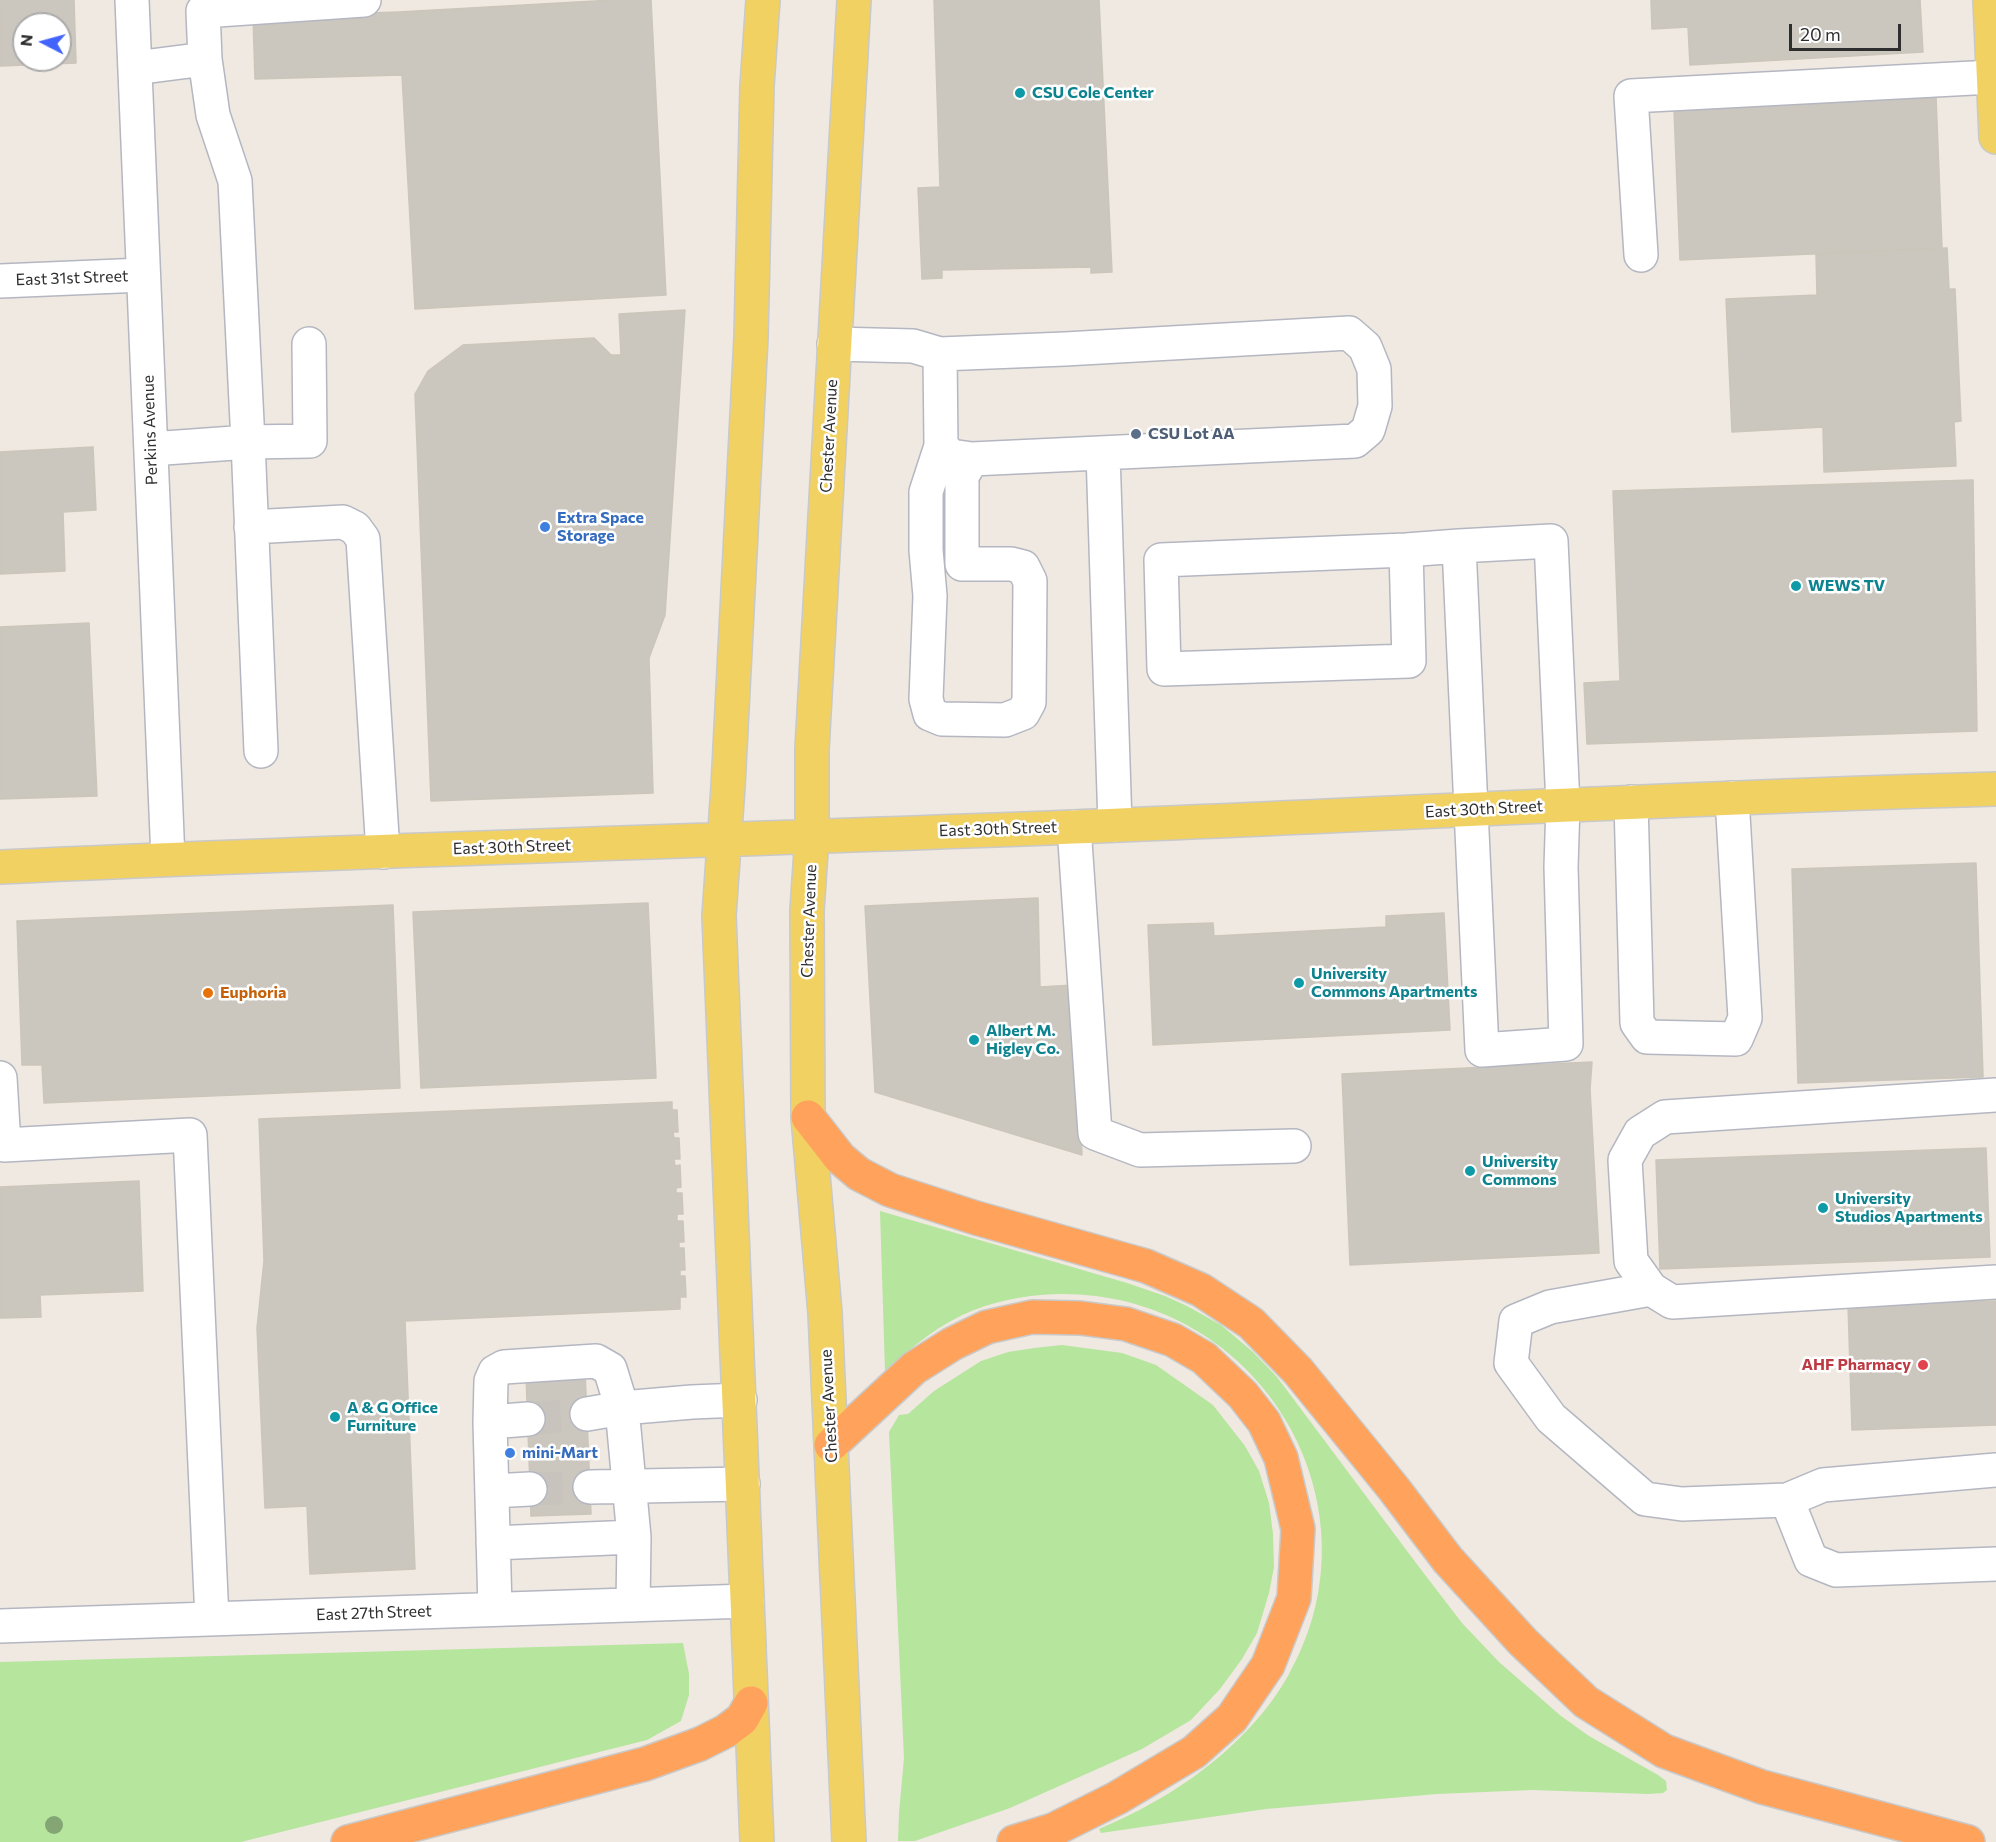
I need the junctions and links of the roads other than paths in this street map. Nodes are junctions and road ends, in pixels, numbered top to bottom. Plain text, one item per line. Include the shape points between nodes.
1 (132, 0) edge
2 (364, 0) edge
3 (763, 0) edge
4 (854, 0) edge
5 (1990, 0) edge
6 (206, 59) junction
7 (135, 68) junction
8 (1992, 77) junction
9 (1996, 137) edge
10 (1641, 255) dead end
11 (143, 275) junction
12 (0, 281) edge
13 (309, 344) dead end
14 (834, 344) junction
15 (940, 354) junction
16 (248, 442) junction
17 (941, 446) junction
18 (151, 449) junction
19 (1103, 453) junction
20 (972, 459) junction
21 (251, 527) junction
22 (1459, 546) junction
23 (1406, 550) junction
24 (962, 564) junction
25 (930, 596) junction
26 (261, 751) dead end
27 (1996, 789) edge
28 (1732, 798) junction
29 (1631, 802) junction
30 (1563, 805) junction
31 (1471, 809) junction
32 (1115, 825) junction
33 (1074, 827) junction
34 (812, 836) junction
35 (725, 840) junction
36 (383, 852) junction
37 (168, 859) junction
38 (0, 867) edge
39 (0, 1078) edge
40 (1996, 1095) edge
41 (808, 1117) junction
42 (1294, 1146) dead end
43 (1996, 1282) edge
44 (1651, 1289) junction
45 (740, 1400) junction
46 (622, 1408) junction
47 (587, 1414) tunnel mouth
48 (528, 1419) tunnel mouth
49 (490, 1422) junction
50 (831, 1445) junction
51 (1996, 1470) edge
52 (743, 1484) junction
53 (630, 1486) junction
54 (590, 1487) tunnel mouth
55 (530, 1489) tunnel mouth
56 (492, 1491) junction
57 (1787, 1500) junction
58 (634, 1537) junction
59 (493, 1543) junction
60 (1996, 1564) edge
61 (747, 1601) junction
62 (633, 1605) junction
63 (495, 1609) junction
64 (212, 1619) junction
65 (0, 1626) edge
66 (751, 1703) junction
67 (348, 1842) edge
68 (757, 1842) edge
69 (849, 1842) edge
70 (1014, 1842) edge
71 (1968, 1842) edge

1 - 7 street, Perkins Avenue
2 - 6 street via 203,11
3 - 35 main road via 757,86 751,349
4 - 14 main road, Chester Avenue
5 - 8 main road
6 - 7 street
6 - 16 street via 213,116 235,181
7 - 11 street, Perkins Avenue
8 - 9 main road
8 - 10 street via 1631,96
11 - 12 street, East 31st Street
11 - 18 street, Perkins Avenue
13 - 16 street via 310,441
14 - 15 street via 913,346
14 - 34 main road, Chester Avenue via 812,749
15 - 17 street
15 - 19 street via 1349,333 1365,346 1374,369 1375,406 1368,430 1355,441
16 - 18 street
16 - 21 street
17 - 20 street via 951,456
17 - 25 street via 926,492
18 - 37 street, Perkins Avenue
19 - 20 street
19 - 32 street
20 - 24 street via 962,476
21 - 26 street
21 - 36 street via 343,522 355,528 363,539
22 - 23 street
22 - 30 street via 1551,541
22 - 31 street
23 - 23 street via 1408,661 1164,669 1161,560
24 - 25 street via 944,573
24 - 25 street via 1023,567 1030,581 1029,702 1023,713 1005,720 942,719 930,714 926,699
27 - 28 main road, East 30th Street
28 - 29 main road, East 30th Street
28 - 29 street via 1745,1018 1736,1040 1647,1037 1637,1023
29 - 30 main road, East 30th Street
30 - 31 main road, East 30th Street
30 - 31 street via 1566,1044 1482,1050
31 - 32 main road, East 30th Street
32 - 33 main road, East 30th Street
33 - 34 main road, East 30th Street
33 - 42 street via 1095,1133 1140,1150
34 - 35 main road, East 30th Street
34 - 41 main road, Chester Avenue via 807,910
35 - 36 main road, East 30th Street
35 - 45 main road via 719,916
36 - 37 main road, East 30th Street
37 - 38 main road, East 30th Street
39 - 64 street via 4,1145 190,1135
40 - 44 street via 1665,1117 1640,1133 1625,1160 1631,1261
41 - 50 main road, Chester Avenue via 825,1313
41 - 71 highway via 840,1158 859,1174 890,1190 1146,1266 1201,1290 1251,1323 1298,1371 1448,1560 1523,1642 1586,1702 1664,1751 1762,1787
43 - 44 street via 1672,1302
44 - 57 street via 1550,1307 1516,1321 1511,1363 1551,1418 1645,1499 1682,1504
45 - 46 street
45 - 52 main road
46 - 47 street
46 - 49 street via 610,1369 596,1361 504,1367 495,1372 491,1381
46 - 53 street
48 - 49 street
49 - 56 street
50 - 69 main road, Chester Avenue
50 - 70 highway via 914,1368 952,1344 987,1328 1032,1317 1080,1318 1126,1324 1173,1340 1204,1358 1243,1395 1264,1422 1281,1458 1298,1529 1294,1599 1268,1665 1232,1718 1194,1752 1117,1798 1053,1830
51 - 57 street via 1823,1485
52 - 53 street
52 - 61 main road
53 - 54 street
53 - 58 street
55 - 56 street
56 - 59 street
57 - 60 street via 1811,1560 1836,1570
58 - 59 street
58 - 62 street
59 - 63 street
61 - 62 street, East 27th Street
61 - 66 main road
62 - 63 street, East 27th Street
63 - 64 street, East 27th Street
64 - 65 street, East 27th Street
66 - 67 highway via 742,1719 726,1731 645,1764
66 - 68 main road

